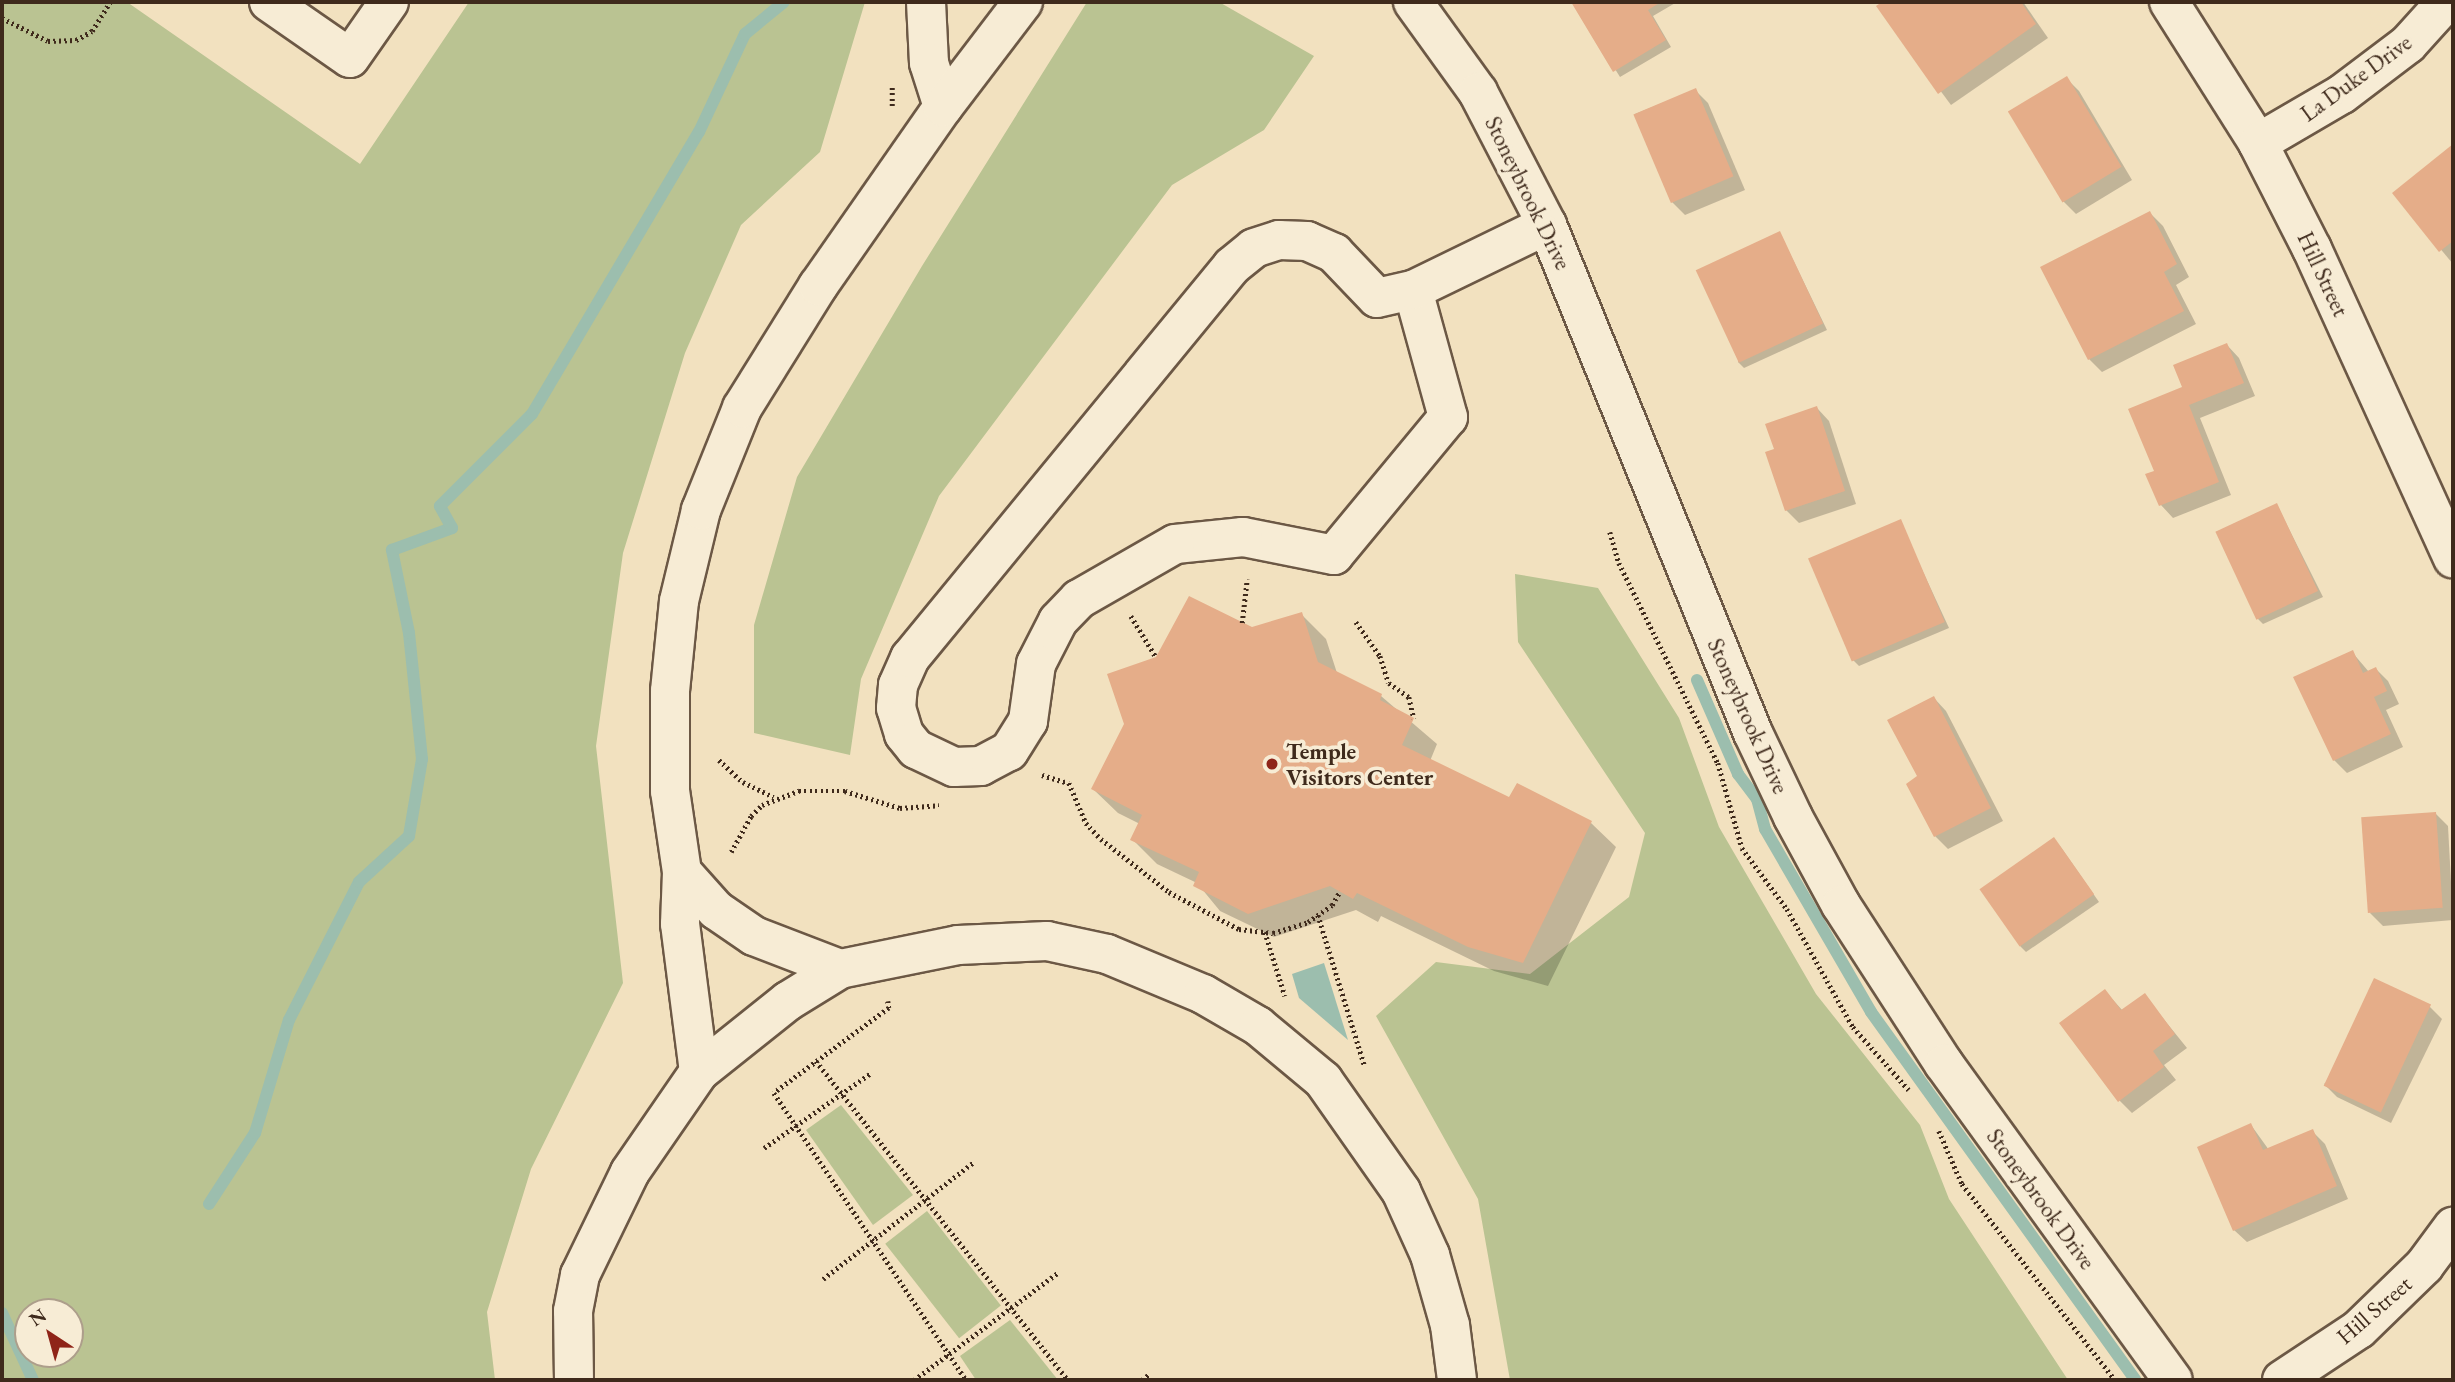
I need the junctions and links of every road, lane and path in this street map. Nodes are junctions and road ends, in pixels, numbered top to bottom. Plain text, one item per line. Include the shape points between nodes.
1 (110, 2) edge
2 (268, 2) edge
3 (389, 2) edge
4 (926, 2) edge
5 (1023, 2) edge
6 (1413, 2) edge
7 (2169, 2) edge
8 (2446, 2) edge
9 (2, 18) edge
10 (943, 107) junction
11 (2258, 144) junction
12 (1548, 225) junction
13 (1413, 290) junction
14 (2453, 558) edge
15 (1248, 572) dead end
16 (1126, 607) dead end
17 (1356, 622) dead end
18 (1241, 623) dead end
19 (1156, 657) dead end
20 (1414, 718) dead end
21 (719, 760) dead end
22 (1069, 783) dead end
23 (774, 797) junction
24 (922, 809) dead end
25 (731, 852) dead end
26 (682, 872) junction
27 (1340, 891) dead end
28 (1318, 915) junction
29 (1265, 932) junction
30 (839, 969) junction
31 (887, 997) dead end
32 (1287, 1000) dead end
33 (816, 1061) junction
34 (699, 1072) junction
35 (871, 1073) dead end
36 (1370, 1081) dead end
37 (843, 1096) junction
38 (797, 1129) junction
39 (764, 1148) dead end
40 (974, 1162) dead end
41 (928, 1202) junction
42 (2453, 1227) edge
43 (873, 1241) junction
44 (1059, 1272) dead end
45 (823, 1279) dead end
46 (1011, 1310) junction
47 (948, 1355) junction
48 (1148, 1375) dead end
49 (574, 1380) edge
50 (914, 1380) edge
51 (966, 1380) edge
52 (1068, 1380) edge
53 (1142, 1380) edge
54 (1457, 1380) edge
55 (2173, 1380) edge
56 (2282, 1380) edge

1 - 9 path via 93,31 76,40 48,41
2 - 3 street via 350,58
4 - 10 street via 929,63
5 - 10 street
6 - 12 street, Stoneybrook Drive via 1479,92
7 - 11 street, Hill Street
8 - 11 street, La Duke Drive via 2408,44 2375,69
10 - 26 street via 818,286 742,408 701,510 679,601 670,691 670,791
11 - 14 street, Hill Street via 2312,248
12 - 13 street
12 - 55 street, Stoneybrook Drive via 1748,720 1793,817 1841,905 1944,1064
13 - 13 street via 1448,417 1334,555 1243,537 1175,544 1079,599 1058,621 1036,664 1028,722 1009,751 981,766 954,767 916,749 904,734 896,708 898,685 910,658 1232,265 1254,248 1279,240 1307,241 1334,253 1377,298
15 - 18 path
16 - 19 path
17 - 20 path via 1380,656 1389,683 1409,698
21 - 23 path via 743,782
22 - 29 path via 1086,822 1101,839 1169,892 1239,929
23 - 24 path via 799,791 845,791
23 - 25 path via 751,816
26 - 30 street via 716,910 754,936
26 - 34 street via 680,924
27 - 28 path
28 - 29 path via 1308,922
28 - 36 path
29 - 32 path
30 - 34 street via 788,1001
30 - 54 street via 958,945 1047,940 1107,954 1203,995 1258,1026 1322,1080 1401,1191 1430,1255 1450,1325
31 - 33 path via 888,1009
33 - 37 path
33 - 38 path via 774,1093
34 - 49 street via 630,1172 580,1275 573,1311
35 - 37 path
37 - 38 path
37 - 41 path
38 - 39 path
38 - 43 path
40 - 41 path
41 - 43 path
41 - 46 path
42 - 56 street, Hill Street via 2424,1266 2358,1329
43 - 45 path
43 - 47 path
44 - 46 path
46 - 47 path
46 - 52 path
47 - 50 path
47 - 51 path
48 - 53 path

